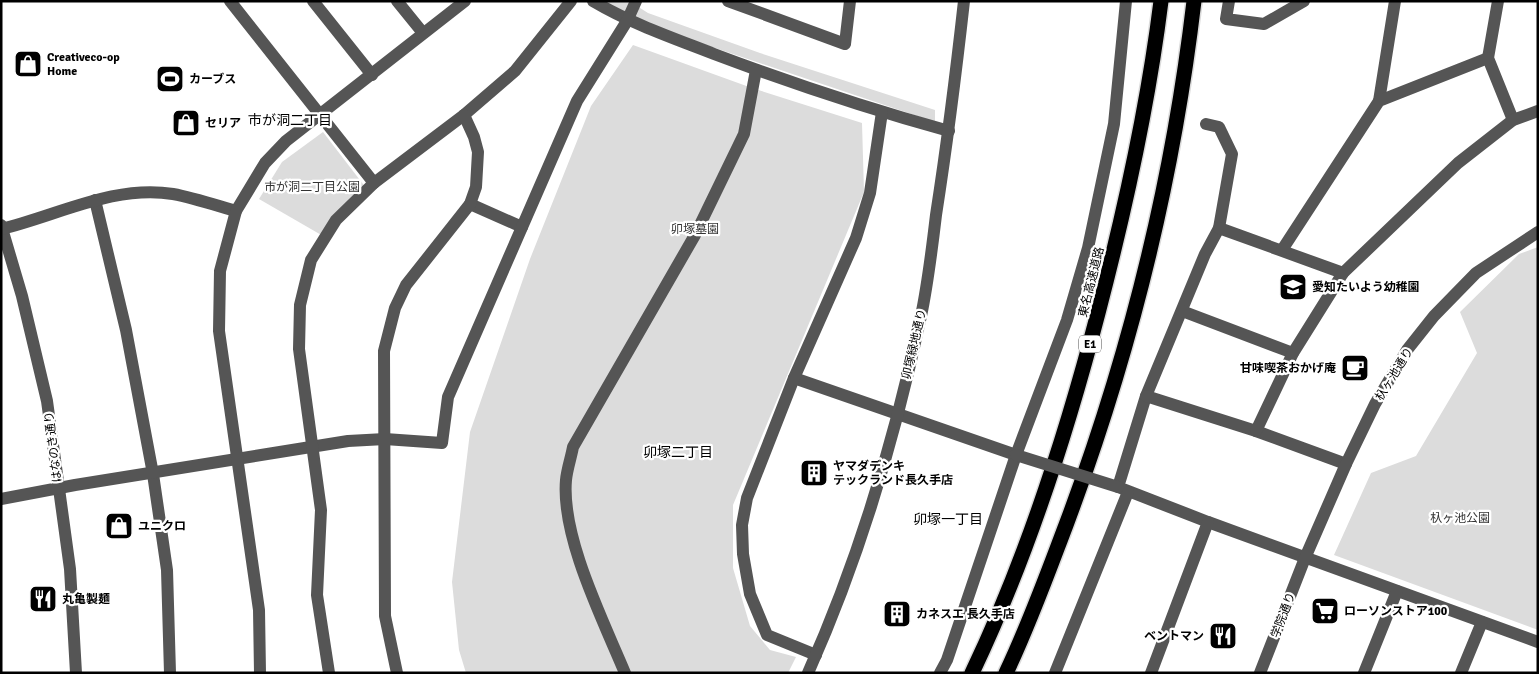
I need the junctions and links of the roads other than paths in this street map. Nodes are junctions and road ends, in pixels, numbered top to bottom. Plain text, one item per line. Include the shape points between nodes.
1 (230, 1) edge
2 (313, 1) edge
3 (397, 1) edge
4 (465, 1) edge
5 (571, 1) edge
6 (593, 1) edge
7 (636, 1) edge
8 (728, 1) edge
9 (850, 1) edge
10 (964, 1) edge
11 (1126, 1) edge
12 (1161, 1) edge
13 (1194, 1) edge
14 (1229, 1) edge
15 (1304, 1) edge
16 (1395, 1) edge
17 (1498, 1) edge
18 (627, 21) junction
19 (423, 33) junction
20 (1488, 58) junction
21 (756, 70) junction
22 (372, 75) junction
23 (1379, 101) junction
24 (1538, 111) edge
25 (882, 112) junction
26 (321, 114) junction
27 (464, 115) junction
28 (1512, 120) junction
29 (1206, 124) dead end
30 (948, 131) junction
31 (374, 183) junction
32 (95, 200) junction
33 (470, 204) junction
34 (236, 211) junction
35 (522, 227) junction
36 (2, 228) edge
37 (1219, 228) junction
38 (1538, 232) edge
39 (1282, 250) junction
40 (1343, 273) junction
41 (1182, 311) junction
42 (1293, 353) junction
43 (794, 378) junction
44 (1146, 396) junction
45 (898, 415) junction
46 (1256, 431) junction
47 (384, 439) junction
48 (312, 447) junction
49 (1016, 455) junction
50 (237, 458) junction
51 (1346, 464) junction
52 (153, 474) junction
53 (58, 489) junction
54 (1123, 489) junction
55 (1, 499) edge
56 (1208, 522) junction
57 (1305, 558) junction
58 (1397, 591) junction
59 (1482, 622) junction
60 (1538, 642) edge
61 (816, 655) junction
62 (76, 673) edge
63 (170, 673) edge
64 (260, 673) edge
65 (329, 673) edge
66 (397, 673) edge
67 (625, 673) edge
68 (808, 673) edge
69 (940, 673) edge
70 (972, 673) edge
71 (1006, 673) edge
72 (1055, 673) edge
73 (1151, 673) edge
74 (1260, 673) edge
75 (1364, 673) edge
76 (1461, 673) edge

1 - 26 street
2 - 22 street
3 - 19 street
4 - 19 street
5 - 27 street via 515,71
6 - 18 street
7 - 18 street
8 - 9 street via 845,44
10 - 30 street, 卯塚緑地通り
11 - 49 street via 1114,124 1088,248 1062,336
12 - 70 highway, 東名高速道路 / E1 via 1130,180 1089,349 1029,536
13 - 71 highway via 1187,63 1165,180 1122,358 1092,456
14 - 15 street via 1226,19 1264,24
16 - 23 street
17 - 20 street
18 - 21 street
18 - 35 street via 577,100
19 - 22 street
20 - 23 street
20 - 28 street
21 - 25 street
21 - 67 street via 744,134 695,235 573,447 566,481 570,524 578,555
22 - 26 street
23 - 39 street
24 - 28 street
25 - 30 street
25 - 43 street via 870,193 856,238
26 - 31 street
26 - 34 street via 286,141 265,163
27 - 31 street
27 - 33 street via 478,152 478,173
28 - 40 street via 1458,163
29 - 37 street via 1219,127 1232,154
30 - 45 street, 卯塚緑地通り via 922,315
31 - 48 street via 336,220 311,260 302,296 299,349
32 - 34 street via 137,193 172,194
32 - 36 street
32 - 52 street via 126,330
33 - 35 street
33 - 47 street via 415,272 395,308 384,351
34 - 50 street via 220,271 219,330
35 - 47 street via 448,397 442,443
36 - 53 street, はなのき通り via 47,401
37 - 39 street
37 - 41 street
38 - 51 street, 杁ヶ池通り via 1476,273 1434,316 1402,358
39 - 40 street
40 - 42 street
41 - 42 street
41 - 44 street
42 - 46 street
43 - 45 street
43 - 61 street via 747,498 742,525 743,554 750,594 767,635
44 - 46 street
44 - 54 street
45 - 49 street
45 - 61 street, 卯塚緑地通り via 870,512
46 - 51 street
47 - 48 street
47 - 66 street via 385,616
48 - 50 street
48 - 65 street via 321,510 316,595
49 - 54 street, bridge
49 - 69 street
50 - 52 street
50 - 64 street via 259,610
51 - 57 street, 杁ヶ池通り
52 - 53 street
52 - 63 street via 167,570
53 - 55 street
53 - 62 street, はなのき通り via 70,569
54 - 56 street
54 - 72 street
56 - 57 street
56 - 73 street
57 - 58 street
57 - 74 street, 学院通り
58 - 59 street
58 - 75 street
59 - 60 street
59 - 76 street
61 - 68 street, 卯塚緑地通り

